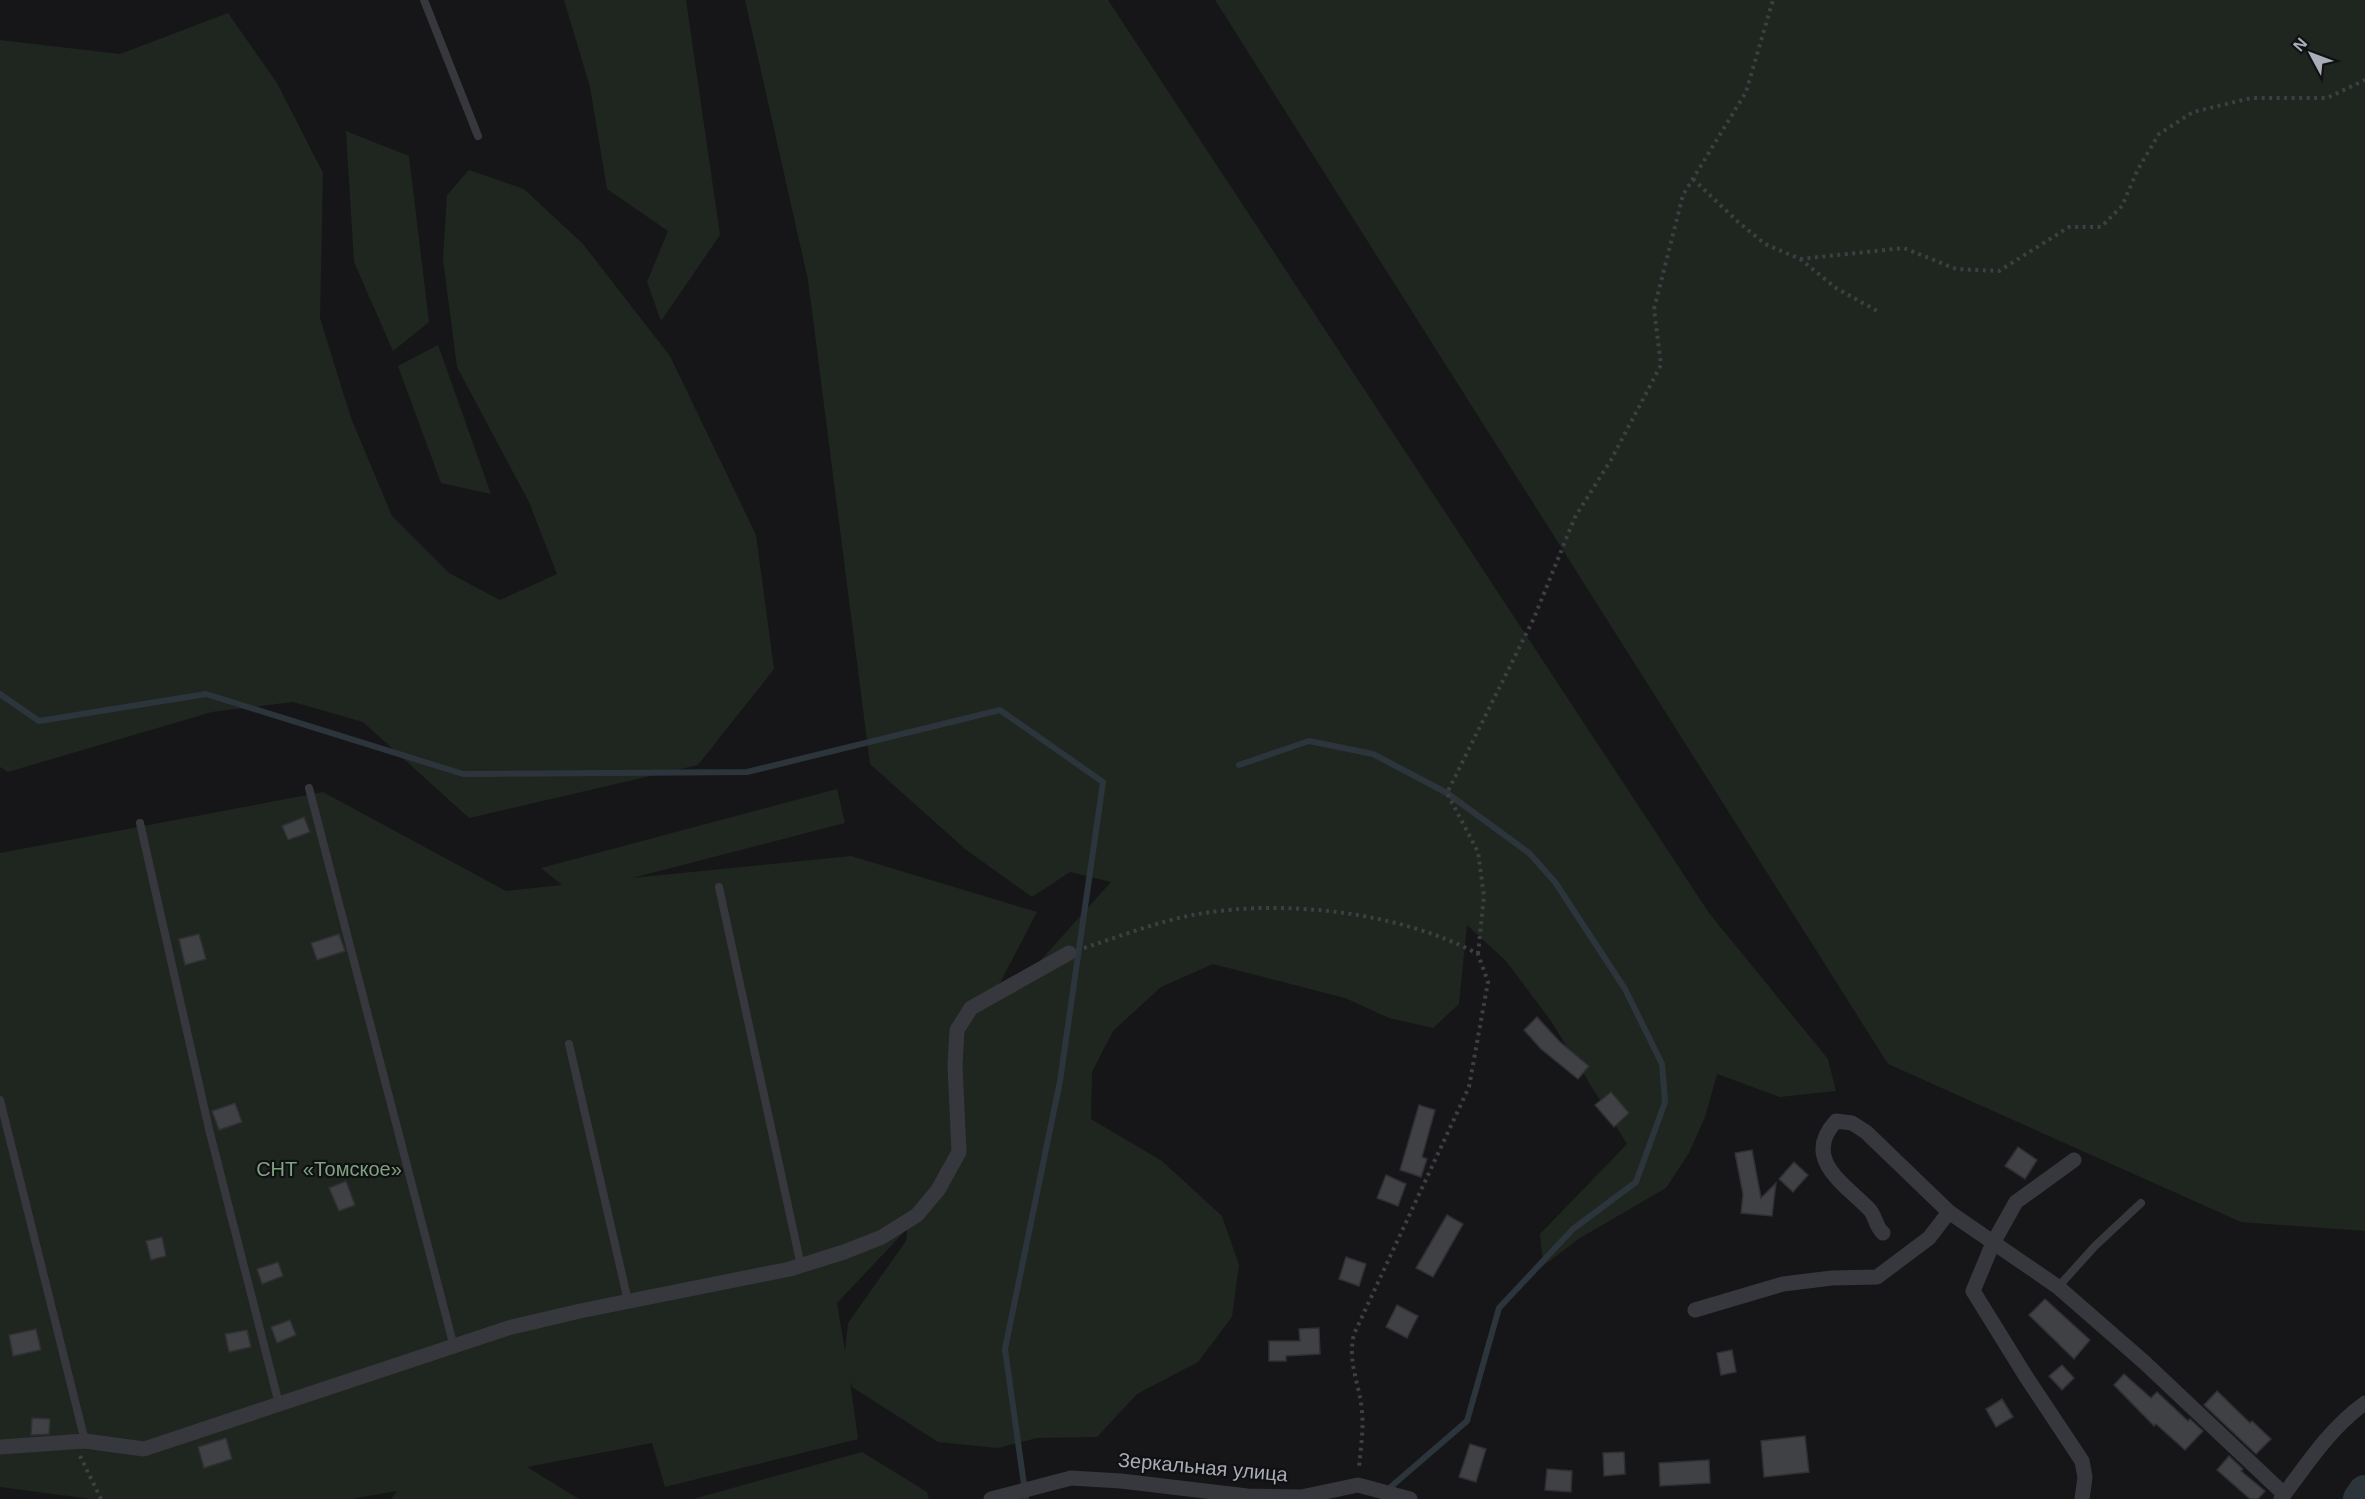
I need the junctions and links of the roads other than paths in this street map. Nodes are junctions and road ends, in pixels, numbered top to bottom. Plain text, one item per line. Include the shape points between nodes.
1 (424, 0) edge
2 (477, 136) dead end
3 (309, 788) dead end
4 (140, 823) dead end
5 (718, 886) dead end
6 (1069, 953) road end
7 (569, 1044) dead end
8 (0, 1100) edge
9 (2074, 1160) dead end
10 (2141, 1203) dead end
11 (1949, 1212) junction
12 (1883, 1233) dead end
13 (1993, 1243) junction
14 (801, 1266) junction
15 (2058, 1287) junction
16 (628, 1301) junction
17 (1695, 1310) dead end
18 (454, 1347) junction
19 (2365, 1403) edge
20 (279, 1404) junction
21 (79, 1442) junction
22 (0, 1447) edge
23 (2282, 1497) edge
24 (991, 1499) edge
25 (1410, 1499) edge
26 (2082, 1499) edge

1 - 2 lane
3 - 18 lane
4 - 20 lane via 210,1129
5 - 14 lane
6 - 14 street via 971,1008 957,1030 959,1152 938,1190 916,1215 882,1237
7 - 16 lane
8 - 21 lane
9 - 13 street via 2016,1202
10 - 15 lane
11 - 12 street via 1866,1132 1852,1123 1836,1122 1822,1149 1826,1162 1838,1183 1871,1211
11 - 13 street
11 - 17 street via 1929,1238 1877,1277 1783,1284
13 - 15 street
13 - 26 street via 1973,1291 2082,1461
14 - 16 street
15 - 23 street via 2144,1362
16 - 18 street via 508,1328
18 - 20 street
19 - 23 street via 2327,1439
20 - 21 street via 144,1449
21 - 22 street
24 - 25 street, Зеркальная улица via 1071,1478 1247,1496 1301,1497 1358,1485

